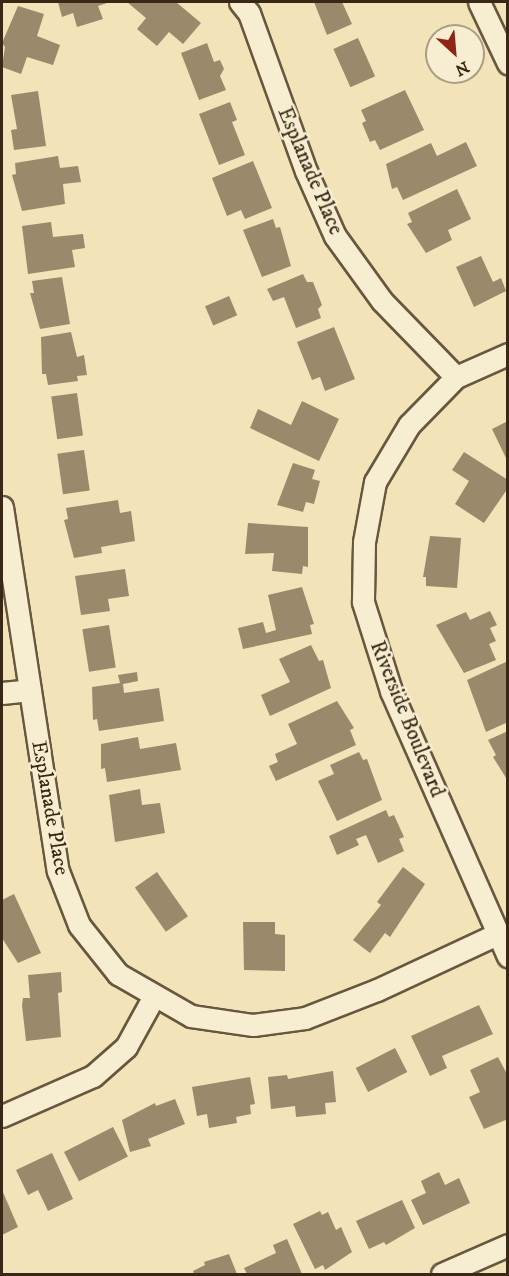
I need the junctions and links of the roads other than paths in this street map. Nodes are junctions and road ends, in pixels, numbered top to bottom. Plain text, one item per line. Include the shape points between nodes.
1 (240, 2) edge
2 (479, 2) edge
3 (507, 63) edge
4 (507, 354) edge
5 (456, 377) junction
6 (2, 507) edge
7 (30, 690) junction
8 (2, 693) edge
9 (497, 934) junction
10 (507, 956) edge
11 (154, 996) junction
12 (2, 1116) edge
13 (507, 1245) edge
14 (442, 1275) edge

1 - 5 street, Esplanade Place via 249,14 306,171 335,236 382,301
2 - 3 street
4 - 5 street, Riverside Boulevard
5 - 9 street, Riverside Boulevard via 409,425 375,482 364,542 363,602 391,691
6 - 7 street, Esplanade Place
7 - 8 street
7 - 11 street, Esplanade Place via 58,871 79,925 118,974
9 - 10 street, Riverside Boulevard
9 - 11 street, Esplanade Place via 377,990 305,1018 253,1025 191,1016
11 - 12 street via 126,1047 93,1076
13 - 14 street

